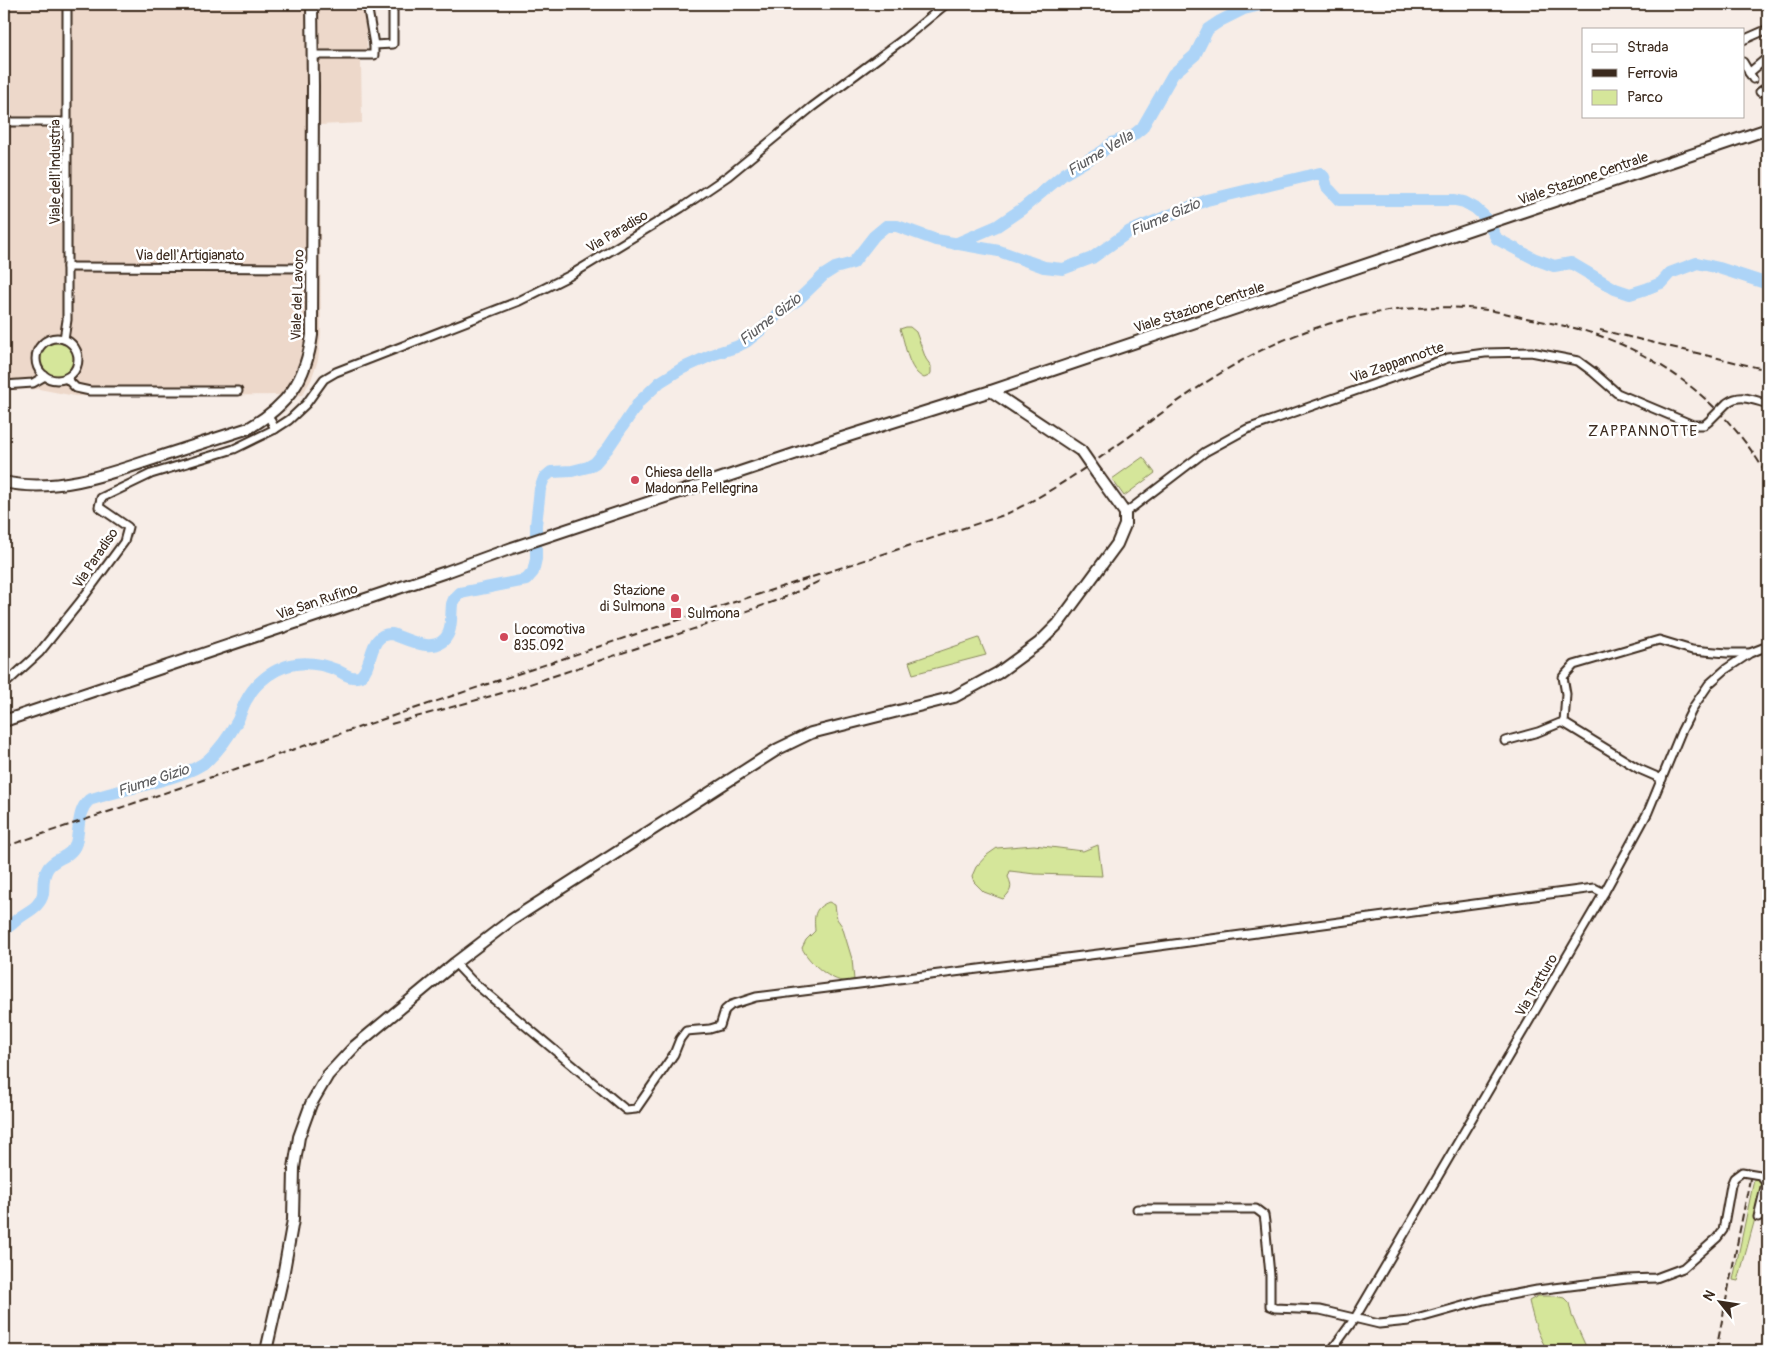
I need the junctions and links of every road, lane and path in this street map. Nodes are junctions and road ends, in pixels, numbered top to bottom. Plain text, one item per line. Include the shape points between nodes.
1 (67, 4) edge
2 (312, 4) edge
3 (367, 4) edge
4 (393, 4) edge
5 (946, 4) edge
6 (1768, 29) edge
7 (1744, 40) edge
8 (374, 45) junction
9 (313, 55) junction
10 (1768, 57) edge
11 (1744, 64) edge
12 (1768, 86) edge
13 (1760, 92) dead end
14 (4, 122) edge
15 (67, 122) junction
16 (1768, 129) edge
17 (67, 267) junction
18 (312, 268) junction
19 (64, 339) junction
20 (45, 376) junction
21 (66, 378) junction
22 (4, 386) edge
23 (238, 391) dead end
24 (991, 391) junction
25 (1768, 404) edge
26 (269, 416) junction
27 (274, 429) junction
28 (4, 482) edge
29 (638, 507) joint
30 (1125, 513) junction
31 (1768, 646) edge
32 (1727, 653) junction
33 (1750, 653) junction
34 (1726, 669) junction
35 (4, 685) edge
36 (4, 721) edge
37 (1564, 723) junction
38 (1505, 741) dead end
39 (1662, 779) junction
40 (1604, 894) junction
41 (455, 963) junction
42 (1137, 1210) dead end
43 (1768, 1211) edge
44 (1354, 1318) junction
45 (266, 1351) edge
46 (1331, 1351) edge

1 - 15 street, Viale dell'Industria
2 - 9 main road, Viale del Lavoro
3 - 8 street
4 - 8 street via 393,44
5 - 27 street, Via Paradiso via 728,176 682,208 569,276 519,301 336,372 324,379 306,404 289,420
6 - 7 street
8 - 9 street via 374,55
9 - 18 main road, Viale del Lavoro
10 - 11 street via 1751,76
12 - 13 street
14 - 15 street
15 - 17 street, Viale dell'Industria
16 - 24 main road, Viale Stazione Centrale
17 - 18 street, Via dell'Artigianato
17 - 19 street, Viale dell'Industria
18 - 26 main road, Viale del Lavoro via 309,352 295,388
19 - 20 street via 49,339 38,350 37,364
19 - 21 street via 75,348 78,358 76,367
20 - 21 street via 58,380
20 - 22 street via 33,383
21 - 23 street via 76,388 90,392
24 - 29 main road, Viale Stazione Centrale
24 - 30 main road, bridge via 1081,451
25 - 30 street, Via Zappannotte, bridge via 1745,397 1734,398 1704,425 1693,425 1616,393 1578,361 1531,352 1485,352 1448,358 1247,429 1205,452
26 - 27 street
26 - 28 main road, Viale del Lavoro via 249,428 109,474 39,486
27 - 35 street, Via Paradiso via 234,449 151,474 101,498 100,507 128,527 124,542 39,653
29 - 36 main road, Via San Rufino
30 - 41 main road via 1125,525 1117,544 1058,624 1039,643 998,673 954,697 811,733 778,749 510,921
31 - 33 street, Via Tratturo
32 - 33 street
32 - 34 street
32 - 37 street via 1692,650 1659,640 1574,665 1563,677 1566,694
33 - 34 street, Via Tratturo
34 - 39 street, Via Tratturo via 1708,684 1694,706
37 - 38 street
37 - 39 street via 1639,769
39 - 40 street, Via Tratturo
40 - 41 street via 1594,888 756,997 730,1005 720,1026 686,1031 636,1110 626,1110 472,981
40 - 44 street, Via Tratturo
41 - 45 main road via 355,1046 328,1075 311,1104 299,1137 294,1168 293,1220
42 - 44 street via 1256,1209 1264,1215 1270,1306 1320,1310
43 - 44 street via 1758,1217 1766,1183 1760,1175 1742,1172 1731,1185 1723,1230 1683,1268 1656,1278 1537,1290 1484,1300 1409,1321 1380,1324
44 - 46 street, Via Tratturo

